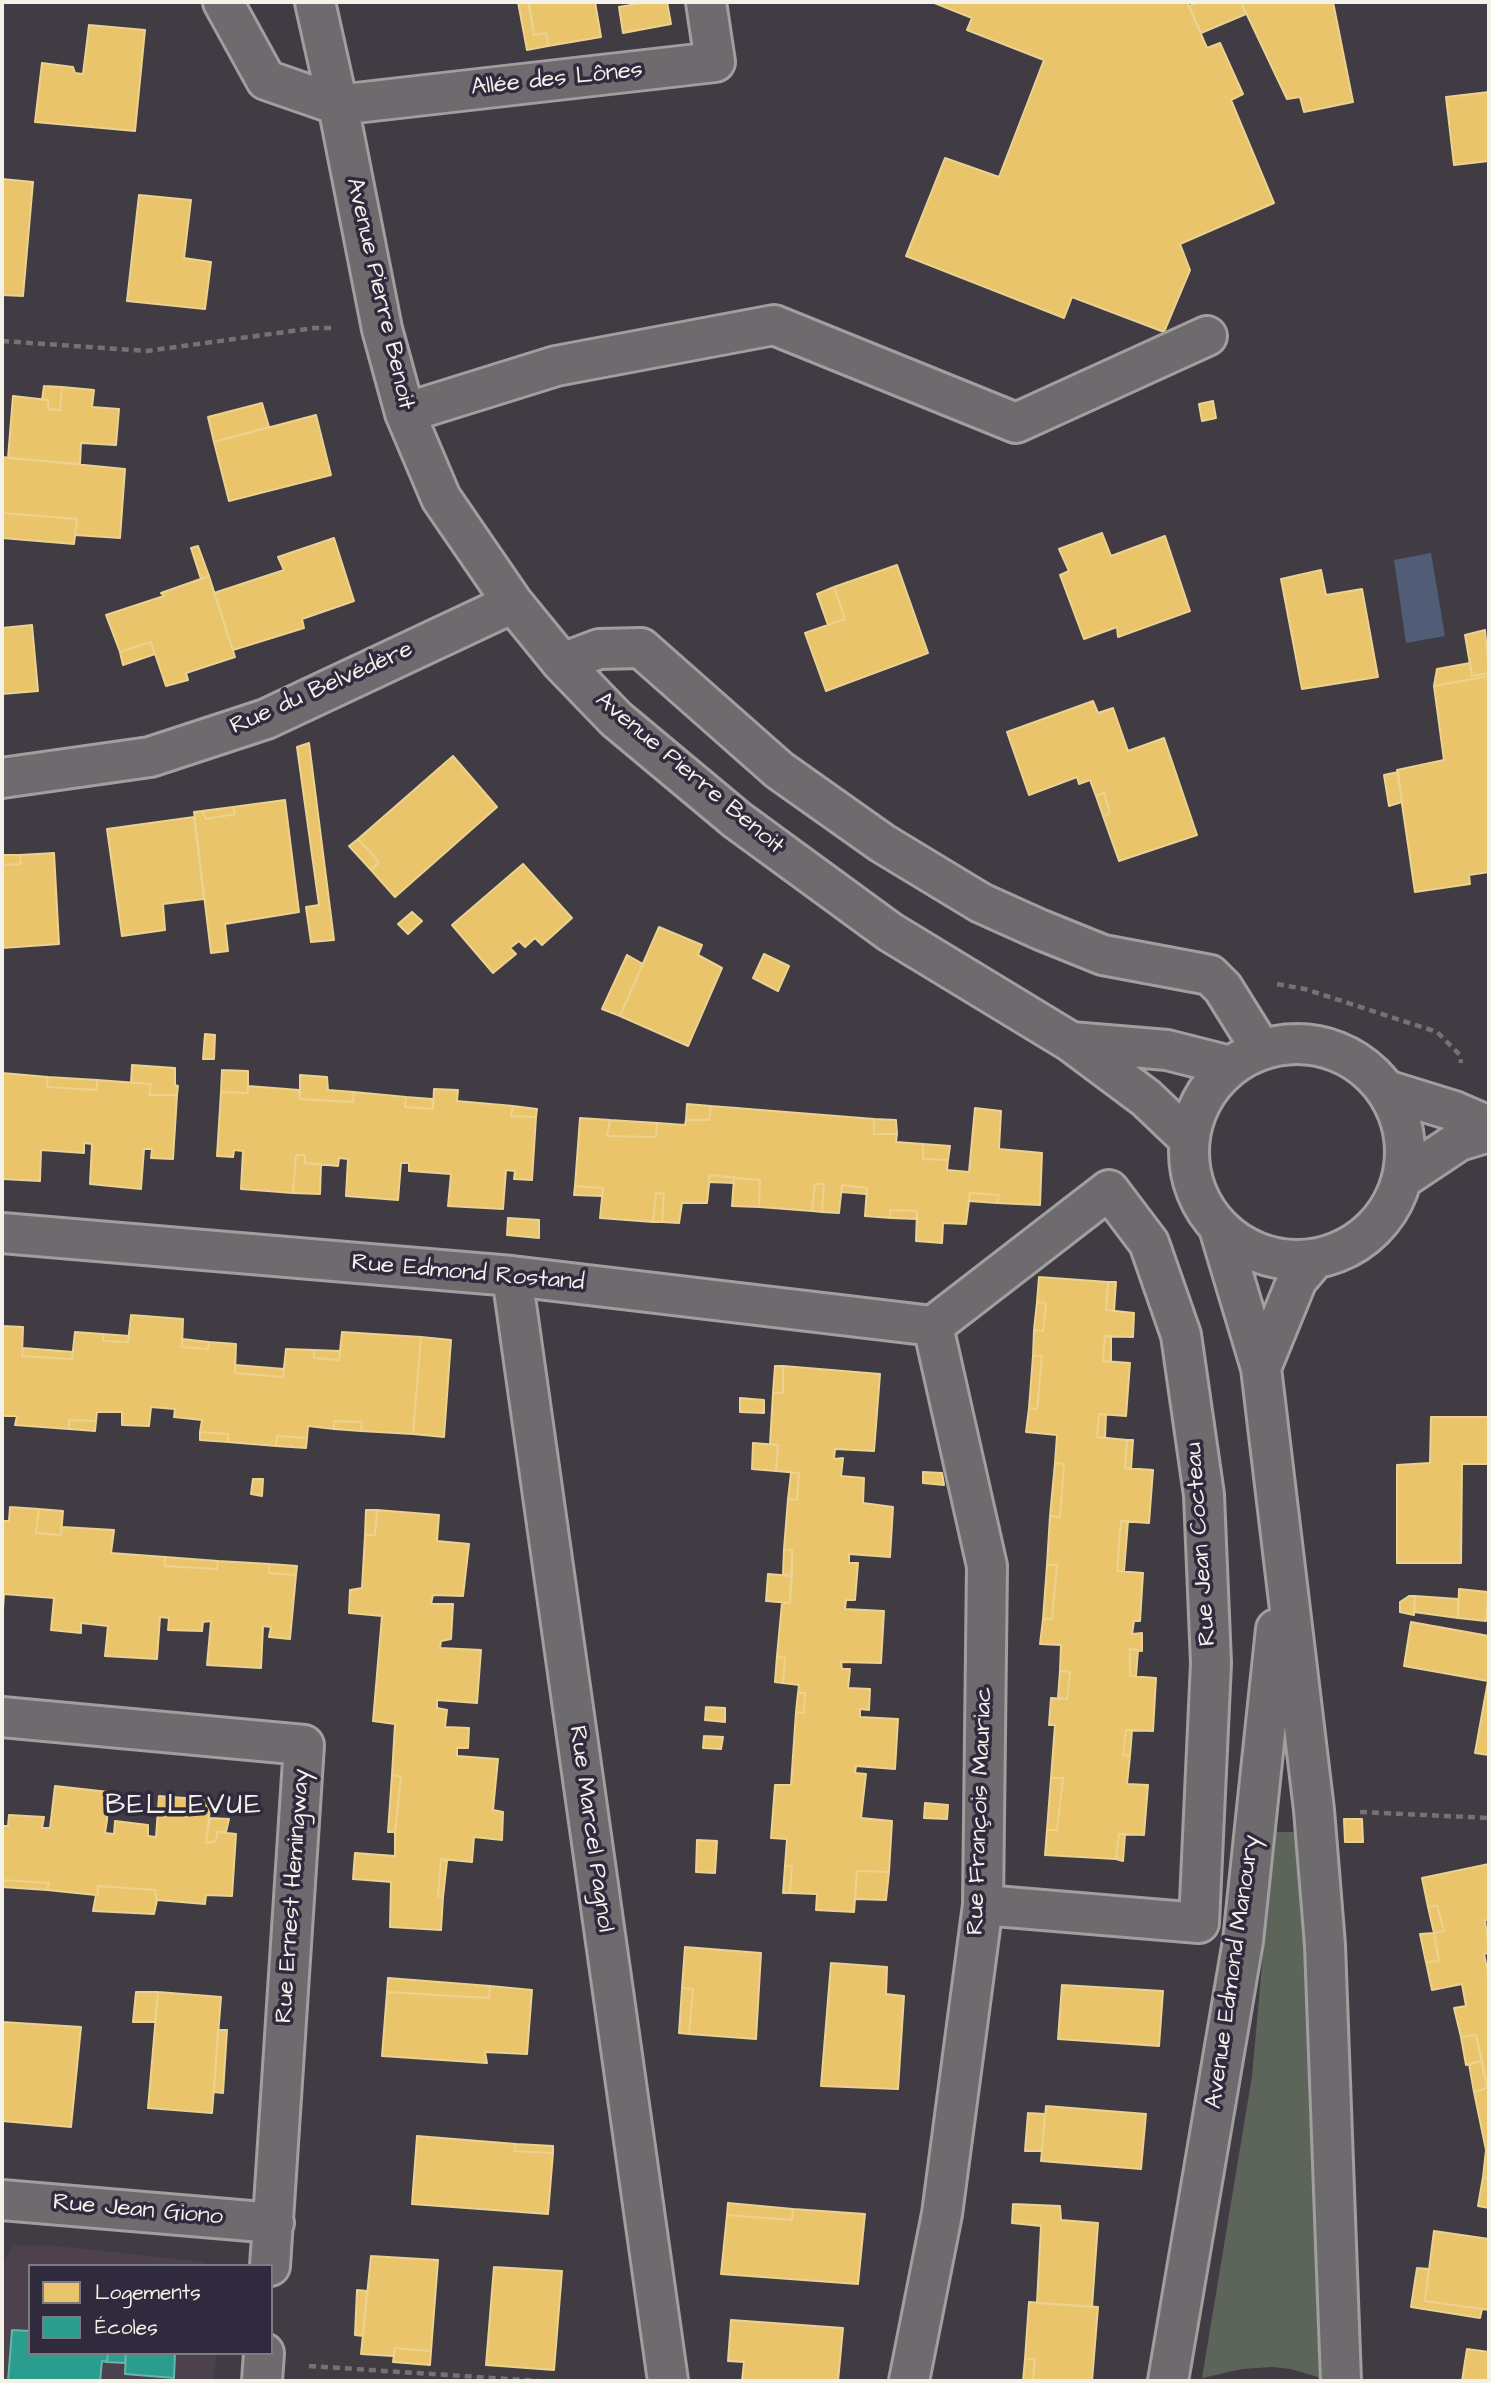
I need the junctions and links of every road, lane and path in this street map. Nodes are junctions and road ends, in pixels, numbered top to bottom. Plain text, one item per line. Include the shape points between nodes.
1 (223, 2) edge
2 (314, 2) edge
3 (706, 2) edge
4 (338, 105) junction
5 (382, 329) junction
6 (1207, 336) dead end
7 (2, 341) edge
8 (405, 413) junction
9 (513, 603) junction
10 (562, 663) junction
11 (2, 778) edge
12 (1210, 975) junction
13 (1071, 1042) junction
14 (1246, 1058) junction
15 (1386, 1090) junction
16 (1454, 1111) junction
17 (1489, 1126) edge
18 (1489, 1132) edge
19 (1189, 1139) junction
20 (1402, 1180) junction
21 (1219, 1228) junction
22 (2, 1233) edge
23 (1314, 1260) junction
24 (512, 1276) junction
25 (933, 1326) junction
26 (1261, 1368) junction
27 (1283, 1561) junction
28 (2, 1717) edge
29 (1314, 1810) junction
30 (1489, 1818) edge
31 (983, 1905) junction
32 (2, 2200) edge
33 (274, 2223) junction
34 (271, 2264) edge
35 (263, 2366) edge
36 (538, 2381) edge
37 (668, 2381) edge
38 (909, 2381) edge
39 (1168, 2381) edge
40 (1341, 2381) edge

1 - 4 street via 266,79
2 - 4 street, Avenue Pierre Benoit
3 - 4 street, Allée des Lônes via 715,62
4 - 5 street, Avenue Pierre Benoit
5 - 7 path via 314,328 147,351
5 - 8 street, Avenue Pierre Benoit
6 - 8 street via 1016,424 774,325 556,366
8 - 9 street, Avenue Pierre Benoit via 441,498
9 - 10 street, Avenue Pierre Benoit
9 - 11 street, Rue du Belvédère via 266,719 150,757
10 - 12 street via 599,649 641,648 779,770 882,843 981,903 1103,955
10 - 13 street, Avenue Pierre Benoit via 616,719 737,820 890,932
12 - 14 street via 1223,988
12 - 16 path via 1305,989 1437,1032 1460,1055 1462,1070
13 - 14 street, Avenue Pierre Benoit
13 - 19 street, Avenue Pierre Benoit via 1146,1098
14 - 15 street via 1296,1043 1330,1049 1362,1065
14 - 19 street via 1210,1086 1196,1111
15 - 16 street
15 - 20 street via 1400,1118 1405,1149
16 - 17 street
18 - 20 street via 1459,1141
19 - 21 street via 1190,1171 1200,1202
20 - 23 street via 1390,1209 1370,1233 1344,1251
21 - 23 street via 1247,1249 1280,1259
21 - 26 street, Avenue Edmond Manoury
22 - 24 street, Rue Edmond Rostand
23 - 26 street, Avenue Edmond Manoury via 1297,1280
24 - 25 street, Rue Edmond Rostand
24 - 37 street, Rue Marcel Pagnol
25 - 31 street, Rue François Mauriac via 986,1566
25 - 31 street, Rue Jean Cocteau via 1109,1190 1149,1243 1181,1335 1204,1495 1211,1663 1199,1923
26 - 27 street, Avenue Edmond Manoury
27 - 29 street, Avenue Edmond Manoury
27 - 39 street, Avenue Edmond Manoury via 1243,1941
28 - 33 street, Rue Ernest Hemingway via 304,1745
29 - 30 path
29 - 40 street, Avenue Edmond Manoury via 1325,1945
31 - 38 street, Rue François Mauriac via 942,2214
32 - 33 street, Rue Jean Giono
33 - 34 street, Rue Ernest Hemingway
35 - 36 path

